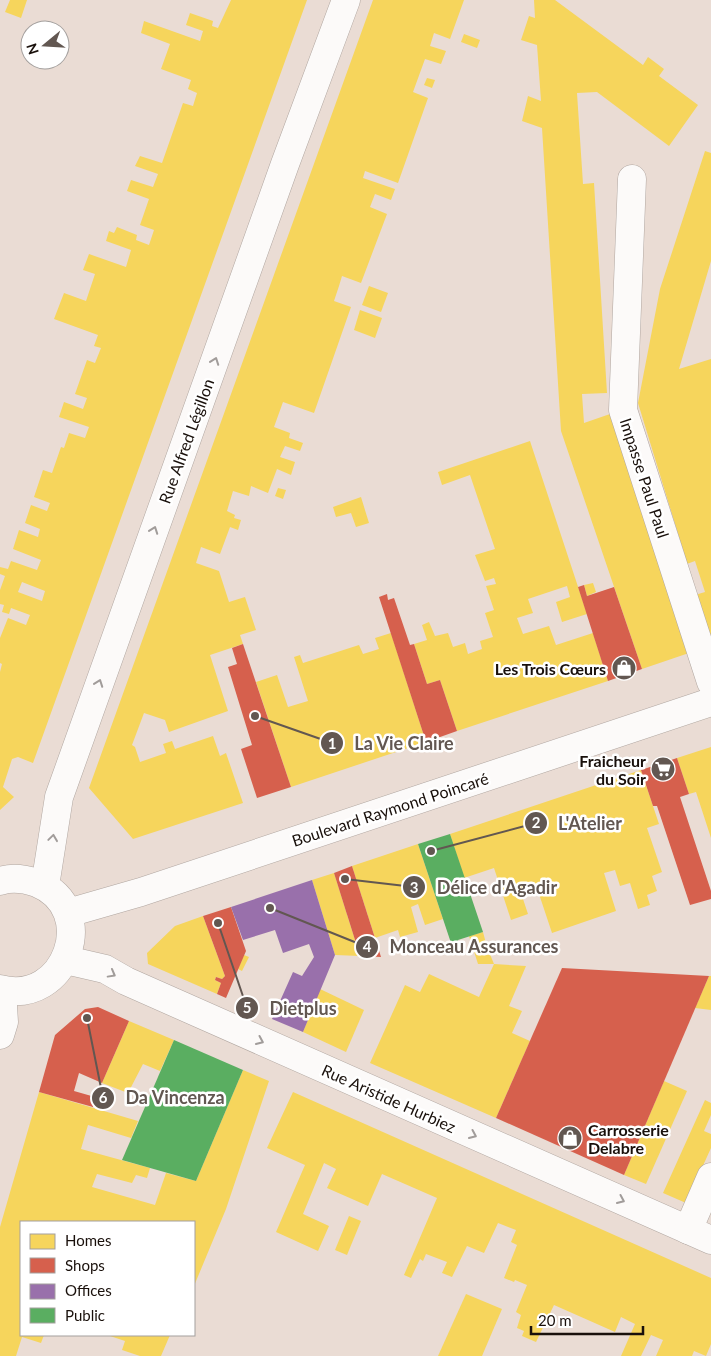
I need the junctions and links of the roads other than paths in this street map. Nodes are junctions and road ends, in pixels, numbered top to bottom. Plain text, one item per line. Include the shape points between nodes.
1 (346, 0) edge
2 (632, 178) dead end
3 (711, 682) edge
4 (711, 702) edge
5 (0, 881) edge
6 (44, 886) junction
7 (68, 913) junction
8 (66, 960) junction
9 (1, 989) edge
10 (0, 1035) edge
11 (711, 1177) edge
12 (699, 1235) edge

6 -> 1 street, Rue Alfred Légillon via 59,797
2 - 3 street, Impasse Paul Paul via 623,410
4 - 7 street, Boulevard Raymond Poincaré via 141,892
5 - 6 street via 26,879
6 - 7 street
7 - 8 street via 71,945
8 - 9 street via 39,986 21,991
8 -> 12 street, Rue Aristide Hurbiez via 105,970
9 - 10 street via 4,1022
11 - 12 street

